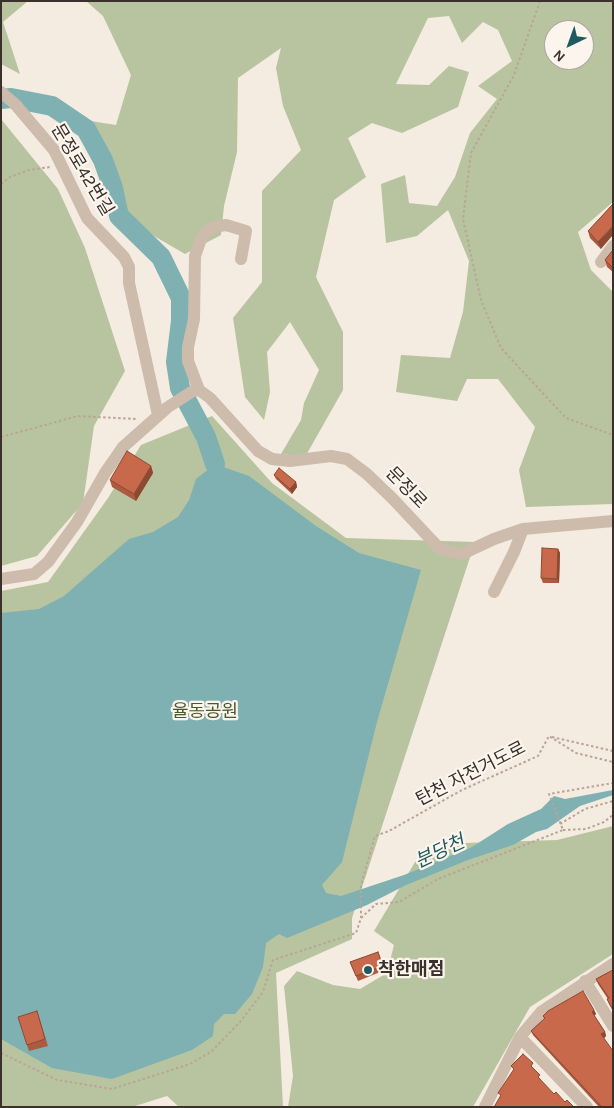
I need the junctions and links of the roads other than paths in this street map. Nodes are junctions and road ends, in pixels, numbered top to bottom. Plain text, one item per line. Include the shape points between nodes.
1 (2, 92) edge
2 (613, 246) edge
3 (241, 259) dead end
4 (601, 262) dead end
5 (196, 390) junction
6 (159, 414) junction
7 (613, 521) edge
8 (523, 529) junction
9 (1, 579) edge
10 (494, 592) dead end
11 (613, 964) edge
12 (585, 982) junction
13 (613, 1026) edge
14 (520, 1037) junction
15 (486, 1107) edge
16 (587, 1107) edge

1 - 6 street, 문정로42번길 via 54,150 87,218 124,257 129,267
2 - 4 street
3 - 5 street via 246,231 226,225 213,226 202,236 195,256 194,318 188,347 188,361
5 - 6 street
5 - 8 street, 문정로 via 210,398 258,451 272,459 290,461 331,456 347,459 393,499 440,549 462,554
6 - 9 street via 123,447 48,562 34,574
7 - 8 street, 문정로
8 - 10 street
11 - 12 street
12 - 13 street
12 - 14 street via 541,1012
14 - 15 street
14 - 16 street

